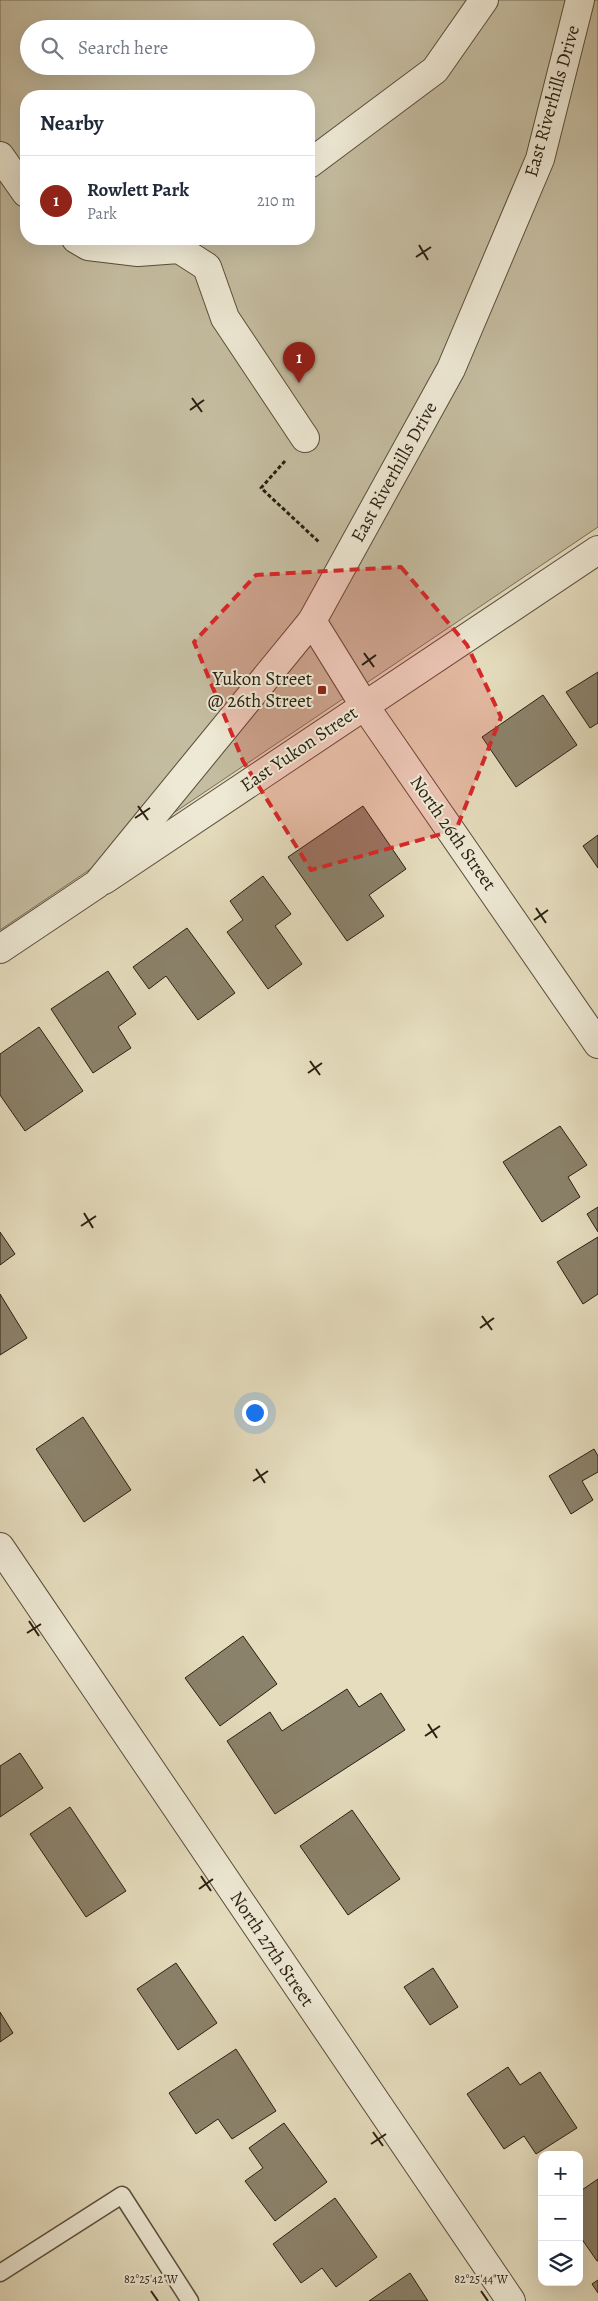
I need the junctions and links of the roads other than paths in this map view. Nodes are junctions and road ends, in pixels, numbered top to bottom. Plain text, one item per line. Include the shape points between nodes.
1 (484, 0) edge
2 (580, 0) edge
3 (0, 156) edge
4 (315, 159) edge
5 (16, 191) edge
6 (86, 245) edge
7 (180, 245) edge
8 (187, 245) edge
9 (305, 438) road end
10 (598, 550) edge
11 (312, 621) junction
12 (364, 706) junction
13 (97, 884) junction
14 (0, 949) edge
15 (598, 1044) edge
16 (0, 1546) edge
17 (0, 2273) edge
18 (190, 2301) edge
19 (511, 2301) edge

1 - 4 street via 434,70
2 - 11 street, East Riverhills Drive via 540,159 451,369
3 - 5 street
6 - 7 street via 138,252
8 - 9 street via 207,267 225,318
10 - 12 street, East Yukon Street
11 - 12 street, North 26th Street
11 - 13 street, East Riverhills Drive
12 - 13 street, East Yukon Street
12 - 15 street, North 26th Street
13 - 14 street, East Yukon Street
16 - 19 street, North 27th Street
17 - 18 lane via 122,2196

